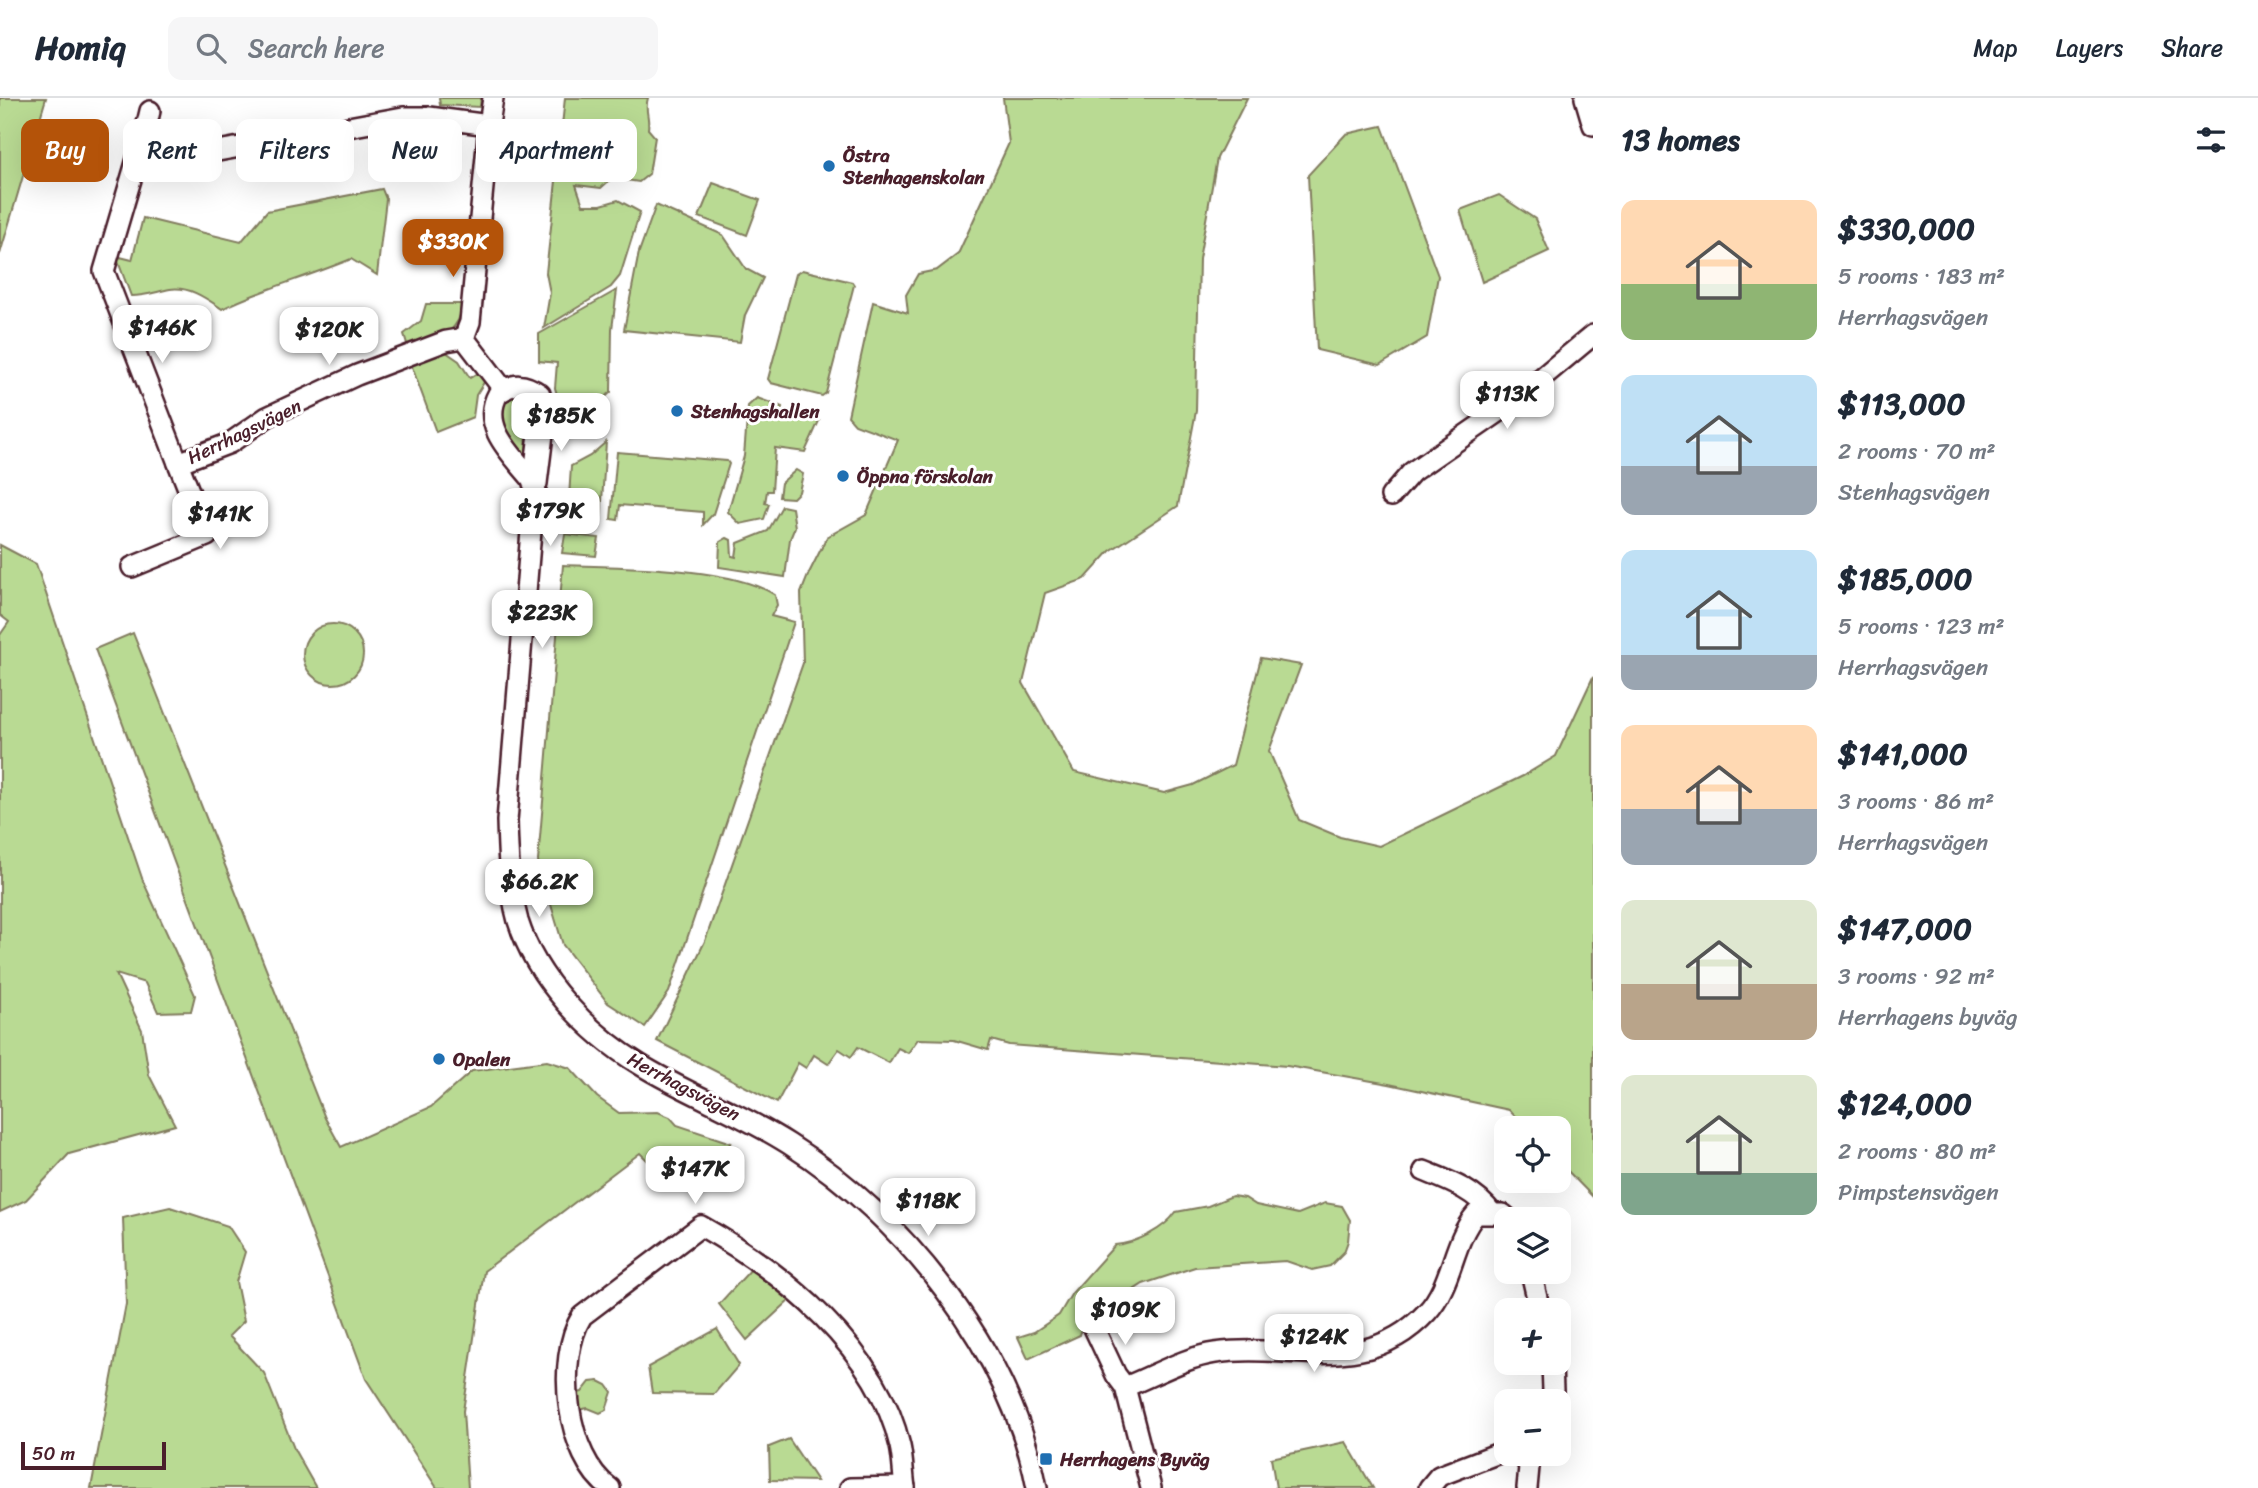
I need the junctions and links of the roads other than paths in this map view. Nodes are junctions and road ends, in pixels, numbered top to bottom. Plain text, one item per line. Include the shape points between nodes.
1 (493, 98) edge
2 (1585, 98) edge
3 (150, 111) dead end
4 (148, 119) edge
5 (490, 119) edge
6 (476, 124) edge
7 (1593, 125) edge
8 (222, 150) edge
9 (130, 182) edge
10 (484, 182) edge
11 (1593, 335) edge
12 (464, 338) junction
13 (504, 390) junction
14 (543, 418) joint
15 (178, 463) junction
16 (536, 483) junction
17 (1391, 496) dead end
18 (132, 567) dead end
19 (1424, 1171) dead end
20 (1494, 1210) edge
21 (1494, 1215) edge
22 (1093, 1326) dead end
23 (1125, 1387) junction
24 (1494, 1455) edge
25 (1529, 1466) edge
26 (905, 1487) edge
27 (610, 1488) edge
28 (850, 1488) edge
29 (1037, 1488) edge
30 (1151, 1488) edge
31 (1429, 1488) edge
32 (1527, 1488) edge

1 - 5 street
2 - 7 street
3 - 4 street, Herrhagsvägen
6 - 8 street via 403,117
9 - 15 street, Herrhagsvägen via 104,271
10 - 12 street via 470,322
11 - 17 street via 1509,405 1412,472
12 - 13 street
12 - 15 street, Herrhagsvägen via 357,374 268,417 230,443
13 - 14 street, Herrhagsvägen via 513,385 533,388 540,394
13 - 16 street via 494,402 491,421
14 - 16 street, Herrhagsvägen
15 - 18 street, Herrhagsvägen via 207,536
16 - 29 street, Herrhagsvägen via 507,821 514,904 530,947 578,1015 611,1045 788,1143 870,1205 947,1292 977,1339 1016,1421
19 - 20 street via 1462,1186
21 - 23 street via 1476,1214 1467,1224 1444,1290 1427,1312 1386,1343 1341,1355 1211,1354
22 - 23 street
23 - 30 street
24 - 31 street via 1439,1476
25 - 32 street
26 - 27 street via 901,1447 891,1417 853,1353 820,1314 748,1252 701,1226 582,1316 573,1330 567,1395 572,1421 598,1480
26 - 28 street

